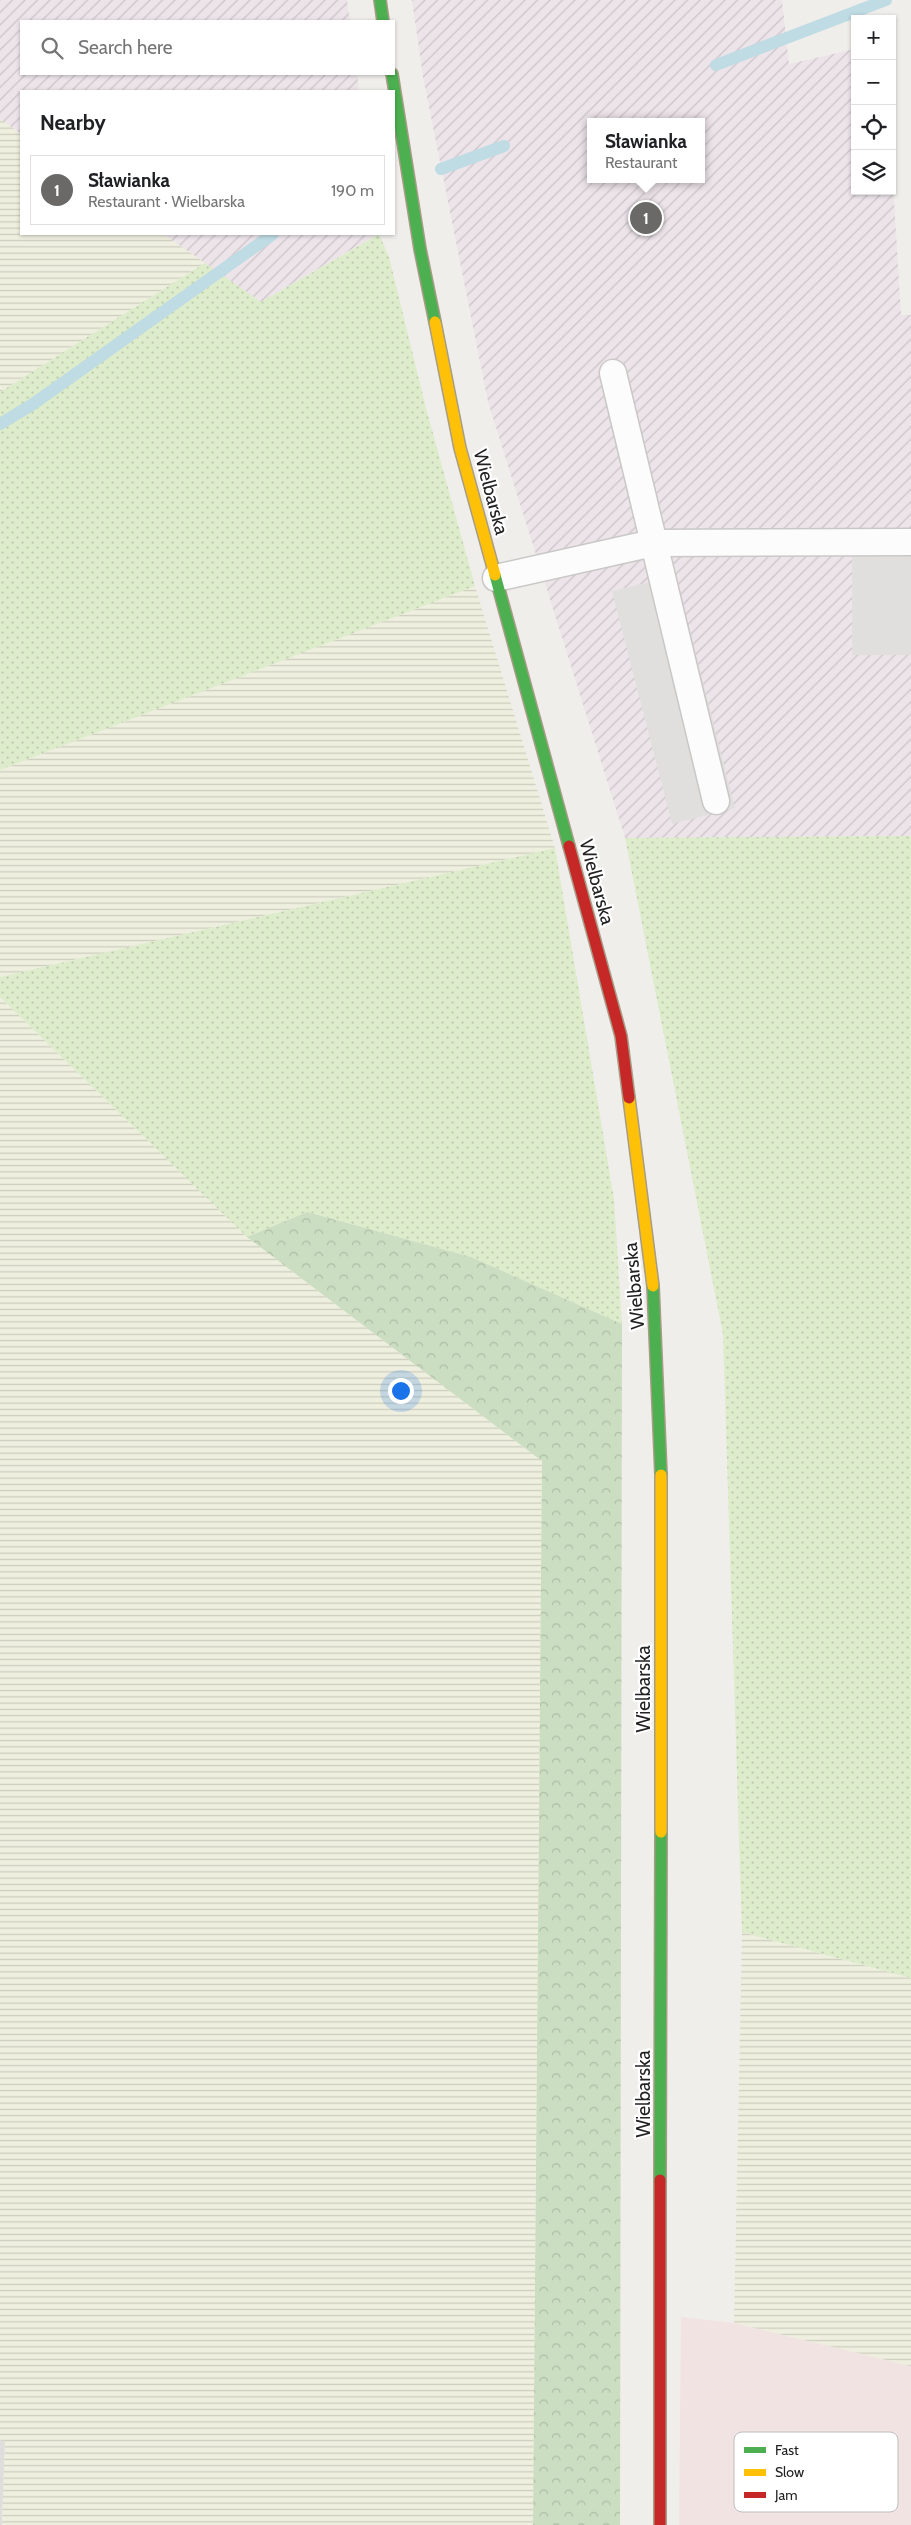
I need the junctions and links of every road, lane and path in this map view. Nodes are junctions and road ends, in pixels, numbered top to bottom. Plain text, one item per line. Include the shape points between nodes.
1 (380, 0) edge
2 (383, 20) edge
3 (392, 75) edge
4 (395, 90) edge
5 (395, 93) edge
6 (613, 373) dead end
7 (911, 542) edge
8 (653, 543) junction
9 (496, 578) junction
10 (716, 801) dead end
11 (660, 2525) edge

1 - 2 main road
3 - 4 main road, Wielbarska
5 - 9 main road, Wielbarska via 420,250 460,448
6 - 8 lane
7 - 8 lane
8 - 9 lane
8 - 10 lane
9 - 11 main road, Wielbarska via 621,1036 652,1272 661,1451

